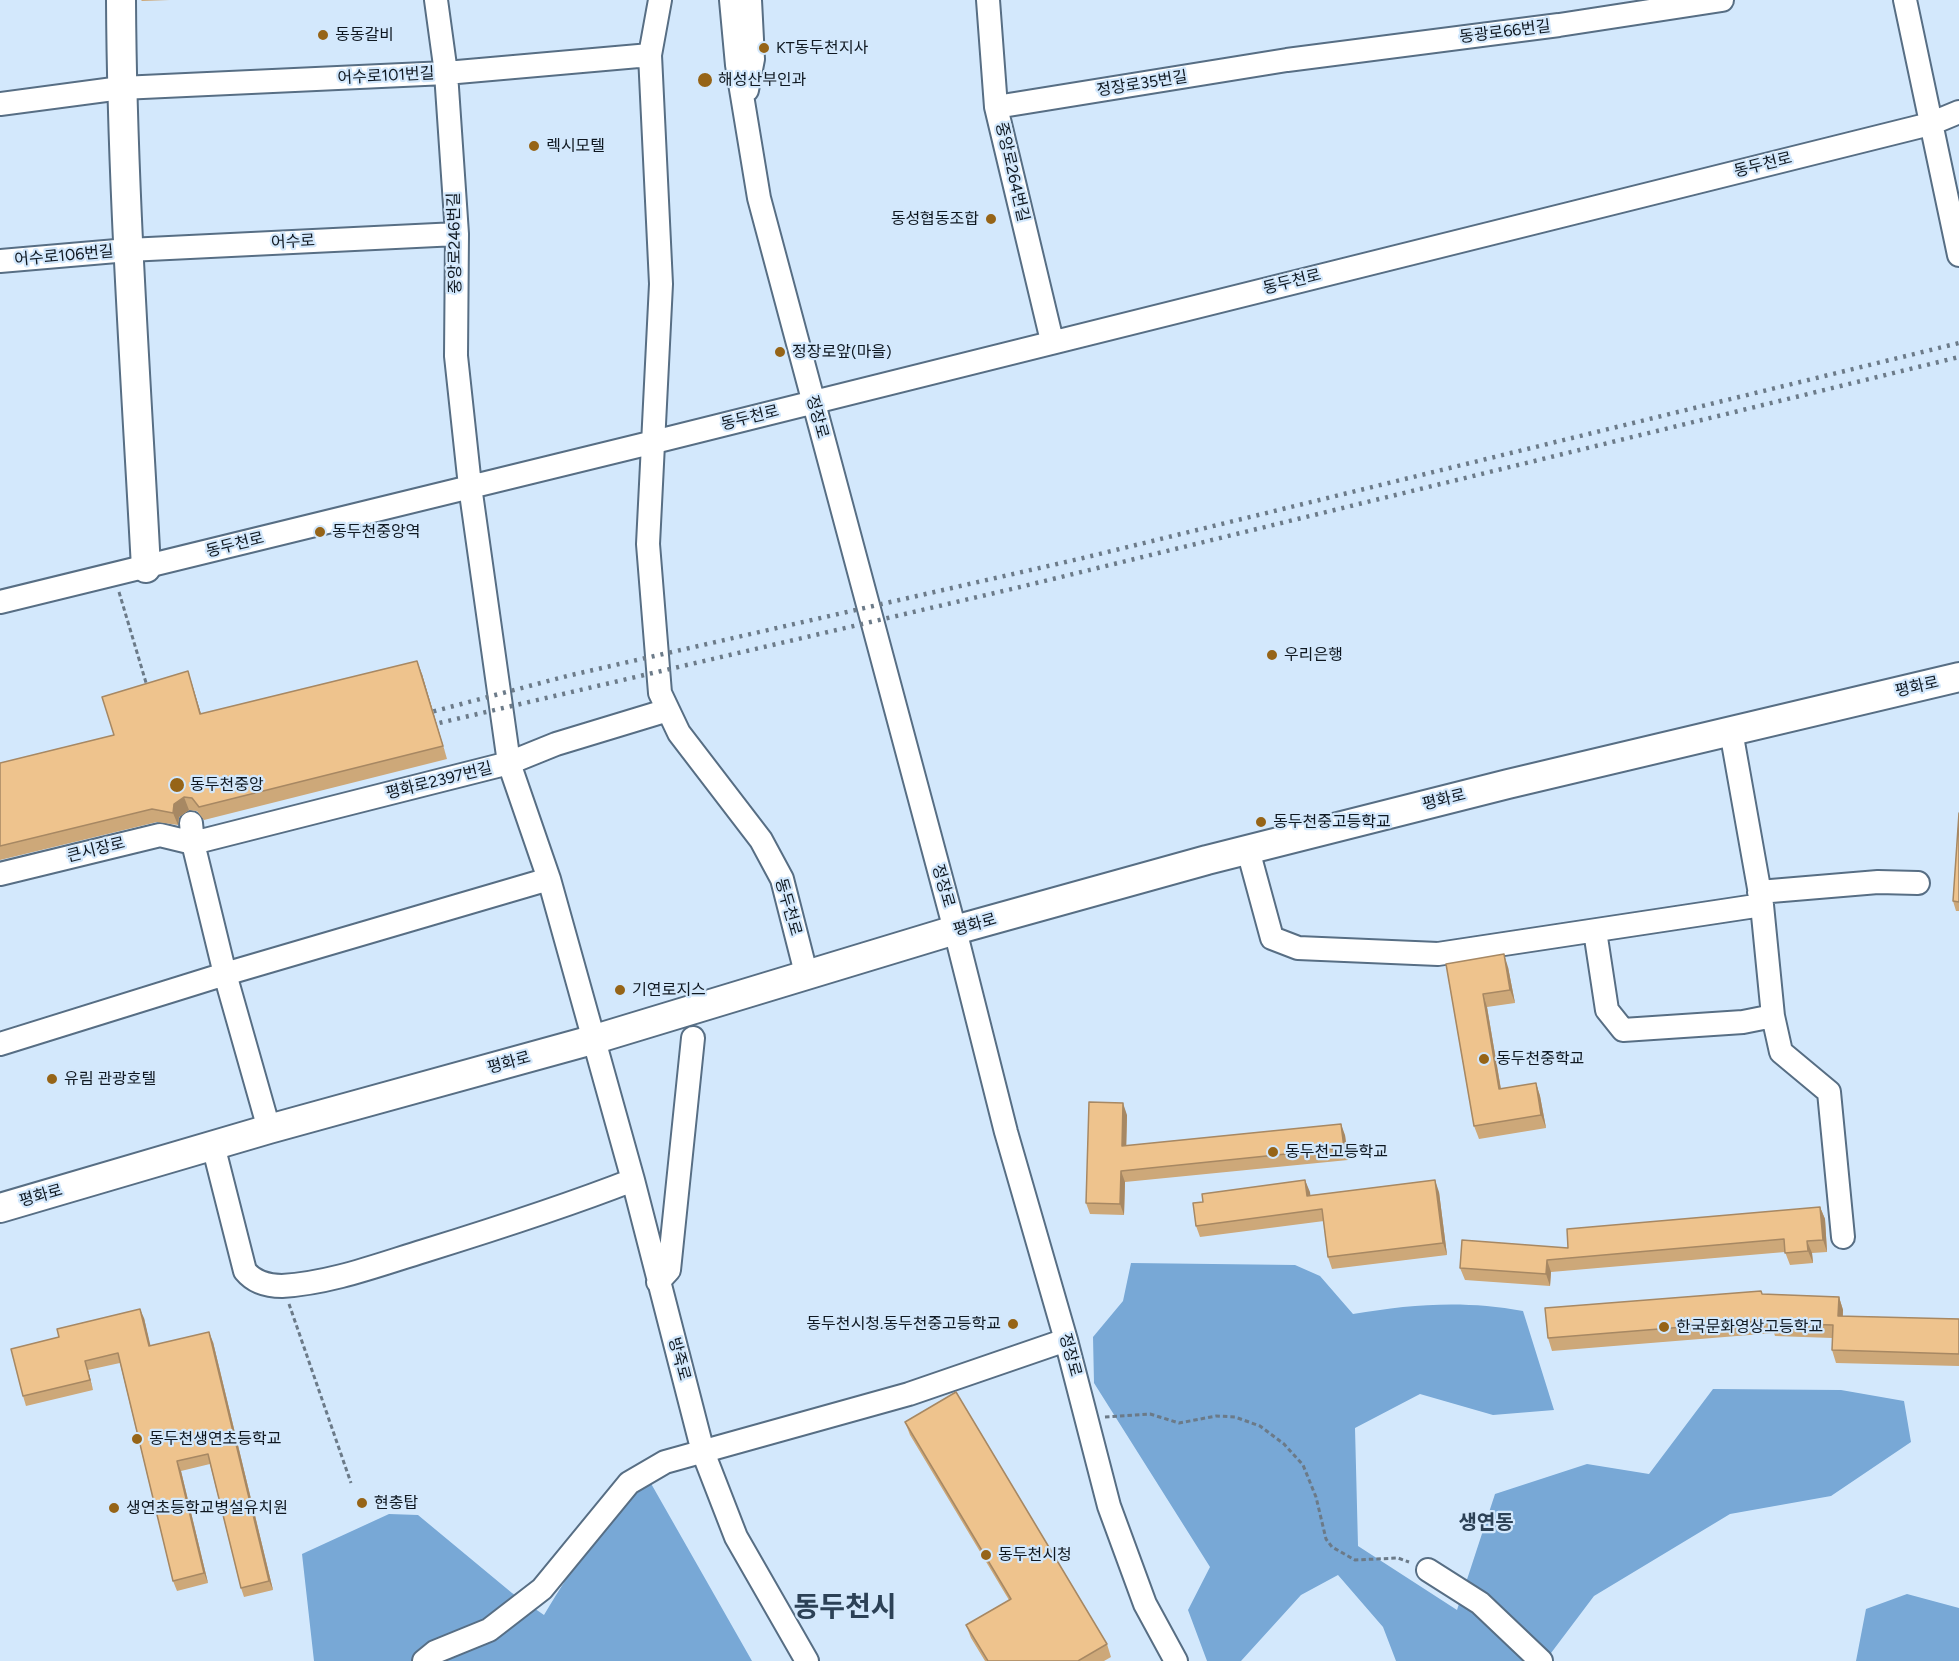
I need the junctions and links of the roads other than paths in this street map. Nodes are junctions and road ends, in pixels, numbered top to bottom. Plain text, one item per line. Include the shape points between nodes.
1 (121, 0) edge
2 (436, 0) edge
3 (660, 0) edge
4 (731, 0) edge
5 (750, 0) edge
6 (988, 0) edge
7 (1722, 0) edge
8 (1905, 0) edge
9 (650, 55) junction
10 (1287, 60) joint
11 (446, 73) junction
12 (121, 88) junction
13 (745, 100) junction
14 (0, 104) edge
15 (996, 107) junction
16 (1959, 112) edge
17 (1929, 124) junction
18 (457, 234) junction
19 (128, 250) junction
20 (1959, 255) edge
21 (0, 261) edge
22 (1052, 341) junction
23 (813, 401) junction
24 (654, 442) junction
25 (470, 486) junction
26 (146, 568) junction
27 (0, 602) edge
28 (1959, 677) edge
29 (668, 710) junction
30 (1731, 731) junction
31 (509, 763) junction
32 (192, 833) junction
33 (1248, 850) junction
34 (0, 874) edge
35 (549, 879) junction
36 (1918, 883) dead end
37 (1760, 898) junction
38 (955, 930) junction
39 (1594, 931) junction
40 (225, 974) junction
41 (807, 976) junction
42 (1773, 1016) junction
43 (693, 1038) dead end
44 (592, 1040) junction
45 (0, 1044) edge
46 (269, 1129) junction
47 (213, 1145) junction
48 (633, 1180) junction
49 (0, 1208) edge
50 (1843, 1237) dead end
51 (658, 1282) junction
52 (1066, 1340) junction
53 (703, 1452) junction
54 (1428, 1570) road end
55 (424, 1661) edge
56 (807, 1661) edge
57 (1176, 1661) edge
58 (1541, 1661) edge

1 - 12 main road
2 - 11 street, 중앙로246번길
3 - 9 street, 동두천로
4 - 13 street via 737,65
5 - 13 street via 753,58
6 - 15 street, 중앙로264번길
7 - 10 street, 동광로66번길 via 1558,26
8 - 17 street
9 - 11 street, 어수로101번길
9 - 24 street, 동두천로 via 661,284
10 - 15 street, 정장로35번길
11 - 12 street, 어수로101번길
11 - 18 street, 중앙로246번길
12 - 14 street, 어수로101번길
12 - 19 main road
13 - 23 street, 정장로 via 759,198
15 - 22 street, 중앙로264번길
16 - 17 street, 동두천로
17 - 20 street
17 - 22 street, 동두천로
18 - 19 street, 어수로
18 - 25 street, 중앙로246번길 via 456,356
19 - 21 street, 어수로106번길
19 - 26 main road
22 - 23 street, 동두천로
23 - 24 street, 동두천로
23 - 38 street, 정장로
24 - 25 street, 동두천로
24 - 29 street, 동두천로 via 648,544 660,693
25 - 26 street, 동두천로
25 - 31 street
26 - 27 street, 동두천로
28 - 30 main road, 평화로
29 - 31 street via 556,744
29 - 41 street, 동두천로 via 679,733 761,840 782,879
30 - 33 main road, 평화로
30 - 37 street
31 - 32 street, 평화로2397번길
31 - 35 street, 평화로2397번길
32 - 34 street, 큰시장로 via 160,835
32 - 40 street
33 - 38 main road, 평화로
33 - 39 street via 1272,938 1298,948 1438,954
35 - 40 street
35 - 44 street, 평화로2397번길
36 - 37 street via 1878,882
37 - 39 street
37 - 42 street
38 - 41 main road, 평화로
38 - 52 street, 정장로 via 1006,1132
39 - 42 street via 1607,1010 1623,1030 1743,1022
40 - 45 street
40 - 46 street
41 - 44 main road, 평화로
42 - 50 street via 1781,1052 1829,1092
43 - 51 street via 669,1270
44 - 46 main road, 평화로
44 - 48 street, 방죽로
46 - 47 main road, 평화로
47 - 48 street via 245,1271 253,1280 282,1286 369,1269 548,1213
47 - 49 main road, 평화로
48 - 51 street, 방죽로
51 - 53 street, 방죽로
52 - 53 street via 909,1394
52 - 57 street, 정장로 via 1109,1506 1145,1604
53 - 55 street via 665,1462 629,1483 542,1589 489,1629 435,1652
53 - 56 street, 방죽로 via 736,1537
54 - 58 street via 1480,1603

